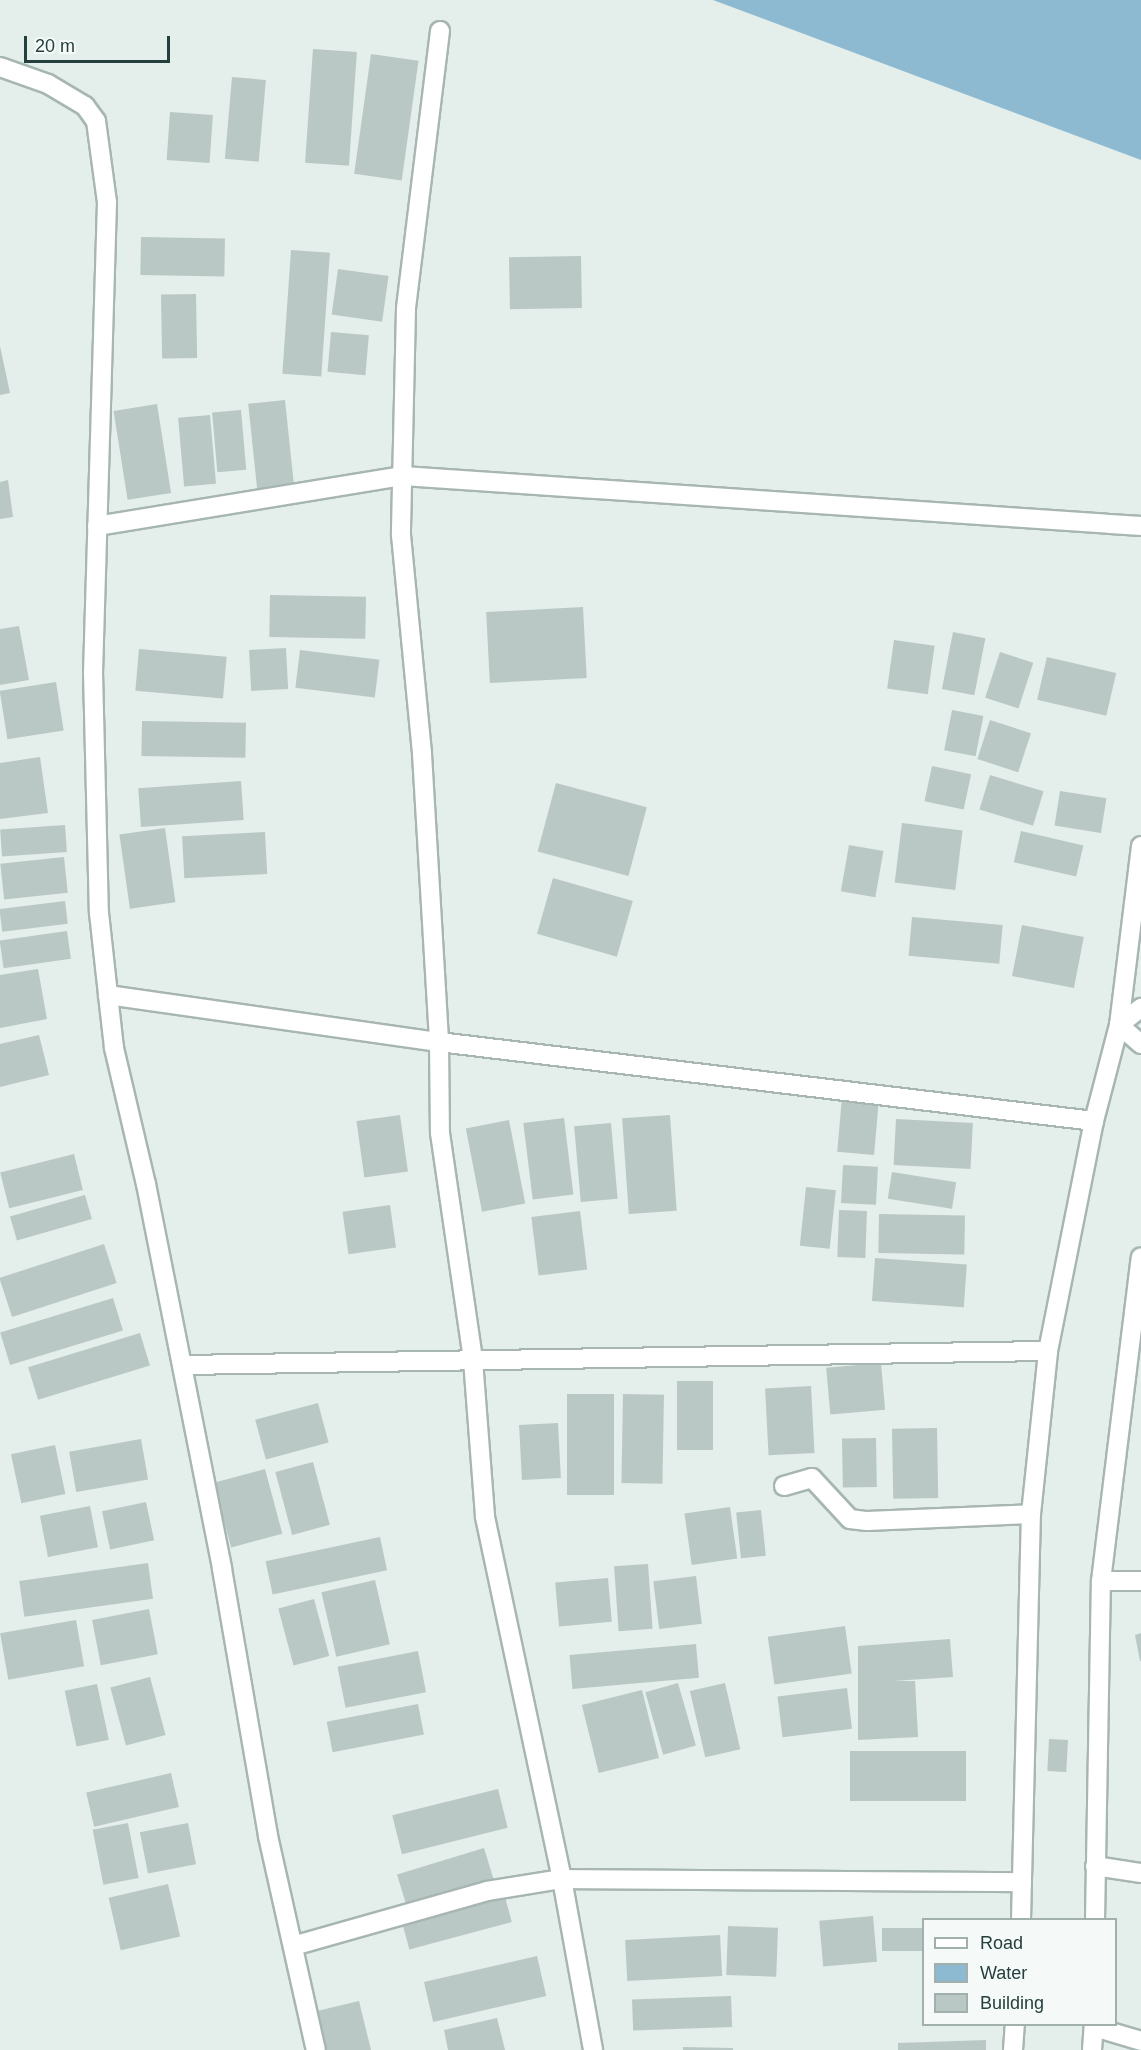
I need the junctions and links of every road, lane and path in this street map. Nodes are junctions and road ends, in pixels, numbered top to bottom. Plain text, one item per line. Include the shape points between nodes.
1 (440, 31) dead end
2 (0, 67) edge
3 (403, 476) junction
4 (97, 526) junction
5 (1141, 526) edge
6 (1141, 846) edge
7 (108, 995) junction
8 (1141, 1008) edge
9 (1119, 1025) junction
10 (439, 1042) junction
11 (1141, 1044) edge
12 (1095, 1121) junction
13 (1141, 1257) edge
14 (1048, 1351) junction
15 (473, 1360) junction
16 (183, 1365) junction
17 (784, 1486) dead end
18 (1031, 1514) junction
19 (1101, 1581) junction
20 (1141, 1581) edge
21 (1095, 1866) junction
22 (1141, 1873) edge
23 (562, 1880) junction
24 (1022, 1882) junction
25 (1021, 1918) edge
26 (1095, 1918) edge
27 (293, 1946) junction
28 (1015, 2026) edge
29 (1094, 2026) edge
30 (1141, 2041) edge
31 (316, 2050) edge
32 (593, 2050) edge
33 (1013, 2050) edge
34 (1092, 2050) edge

1 - 3 street via 406,309
2 - 4 street via 48,84 85,106 96,121 107,202
3 - 4 street
3 - 5 street
3 - 10 street via 402,535 422,754
4 - 7 street via 93,672 99,913
6 - 9 street
7 - 10 street
7 - 16 street via 114,1048
8 - 9 street
9 - 11 street
9 - 12 street
10 - 12 street
10 - 15 street via 440,1133
12 - 14 street
13 - 19 street
14 - 15 street
14 - 18 street
15 - 16 street
15 - 23 street via 485,1517
16 - 27 street via 268,1836
17 - 18 street via 812,1478 850,1519 867,1521
18 - 24 street
19 - 20 street
19 - 21 street
21 - 22 street
21 - 26 street
23 - 24 street
23 - 27 street via 487,1891
23 - 32 street
24 - 25 street
27 - 31 street
28 - 33 street
29 - 30 street
29 - 34 street

